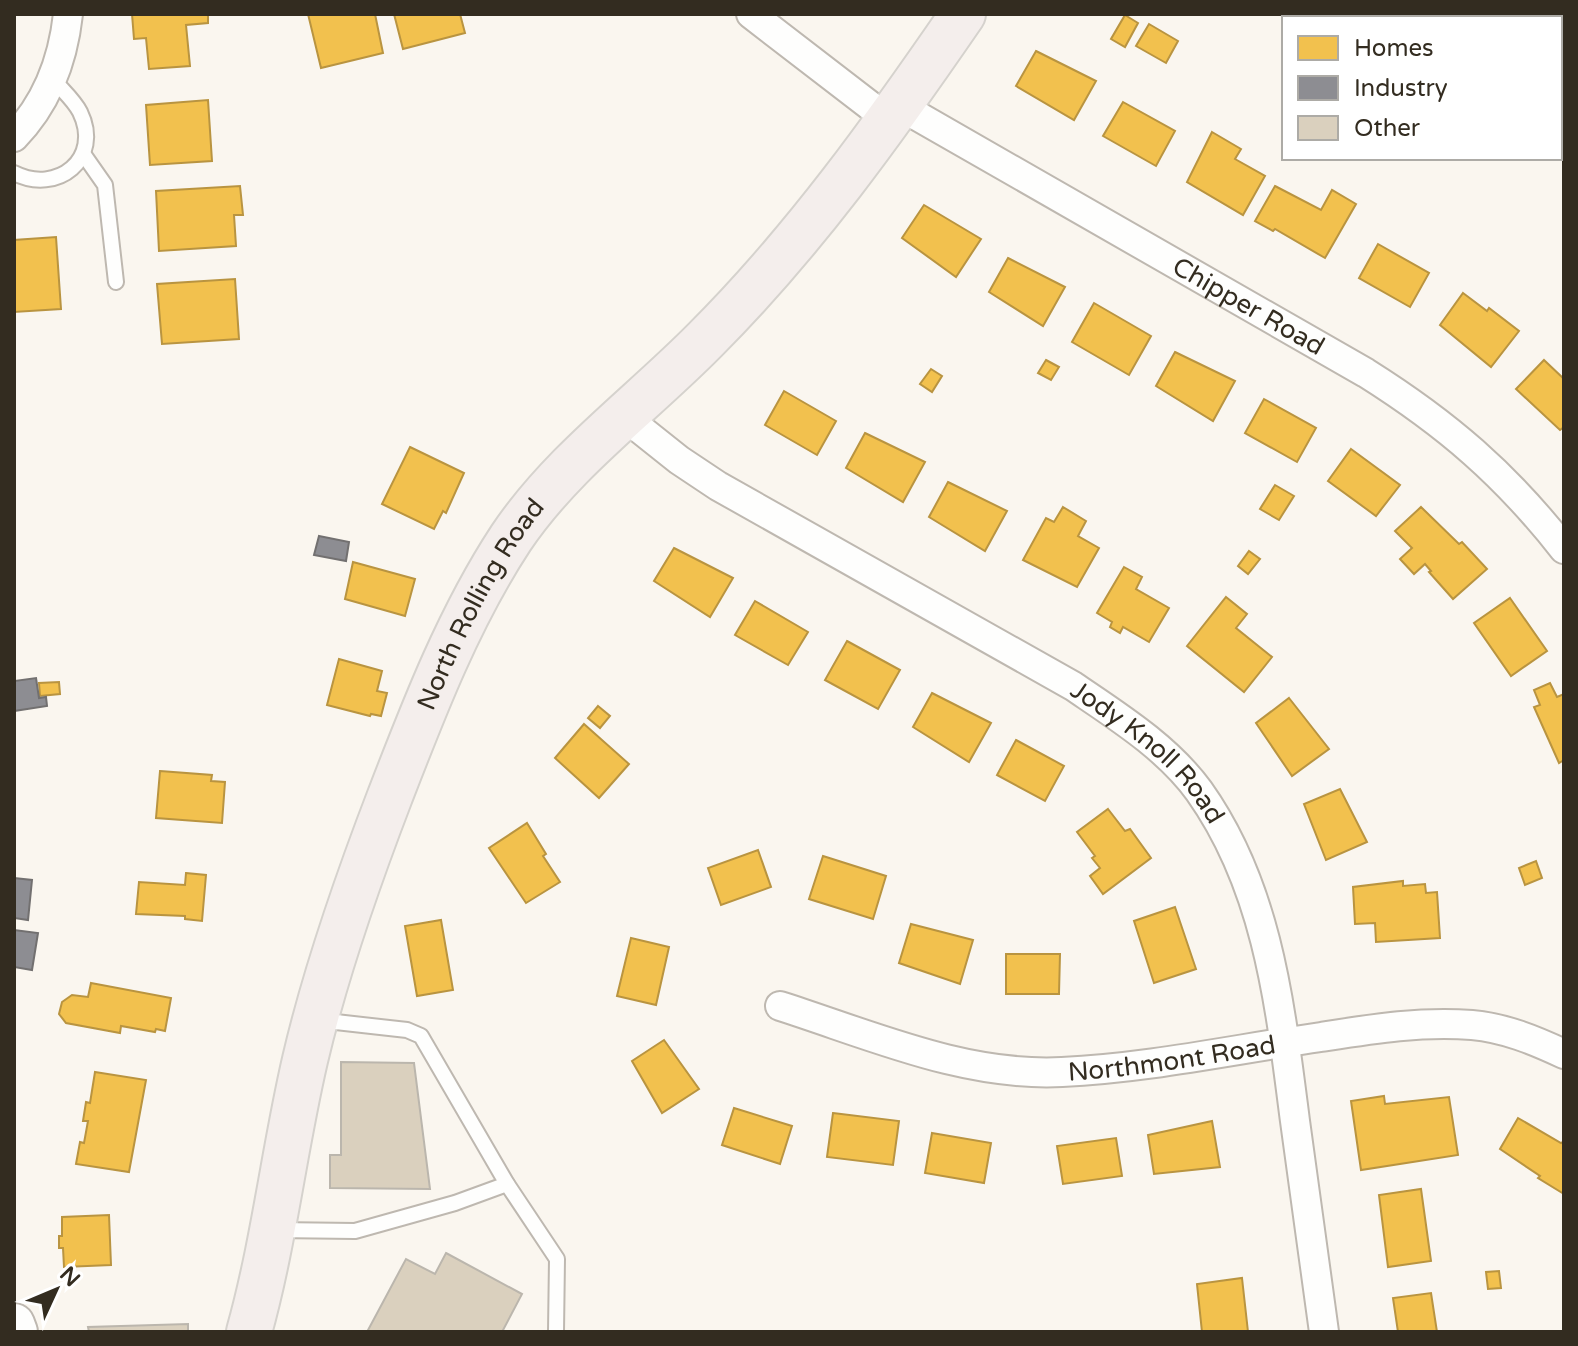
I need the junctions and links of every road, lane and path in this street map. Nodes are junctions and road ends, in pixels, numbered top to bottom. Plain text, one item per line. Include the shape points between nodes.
1 (68, 14) edge
2 (751, 14) edge
3 (963, 14) edge
4 (53, 79) junction
5 (895, 114) junction
6 (14, 137) edge
7 (84, 155) junction
8 (14, 173) edge
9 (116, 282) dead end
10 (625, 417) junction
11 (1564, 549) edge
12 (780, 1006) dead end
13 (316, 1020) junction
14 (1285, 1042) junction
15 (1564, 1054) edge
16 (507, 1184) junction
17 (271, 1230) junction
18 (14, 1324) edge
19 (17, 1332) edge
20 (249, 1332) edge
21 (556, 1332) edge
22 (1324, 1332) edge

1 - 4 street
2 - 5 street, Chipper Road
3 - 5 main road, North Rolling Road
4 - 6 street
4 - 7 lane via 80,112 86,132
5 - 10 main road, North Rolling Road via 780,261
5 - 11 street, Chipper Road via 1420,407 1516,491
7 - 8 lane via 69,172 47,182
7 - 9 lane via 105,185
10 - 13 main road, North Rolling Road via 555,483 512,537 465,618 372,842
10 - 14 street, Jody Knoll Road via 718,486 1073,686 1162,752 1197,789 1249,882
12 - 14 street, Northmont Road via 942,1058 1000,1070 1102,1068
13 - 16 lane via 421,1036
13 - 17 main road, North Rolling Road
14 - 15 street, Northmont Road via 1410,1023 1474,1025 1524,1035
14 - 22 street, Jody Knoll Road
16 - 17 lane via 355,1231
16 - 21 lane via 557,1259
17 - 20 main road, North Rolling Road
18 - 19 main road

